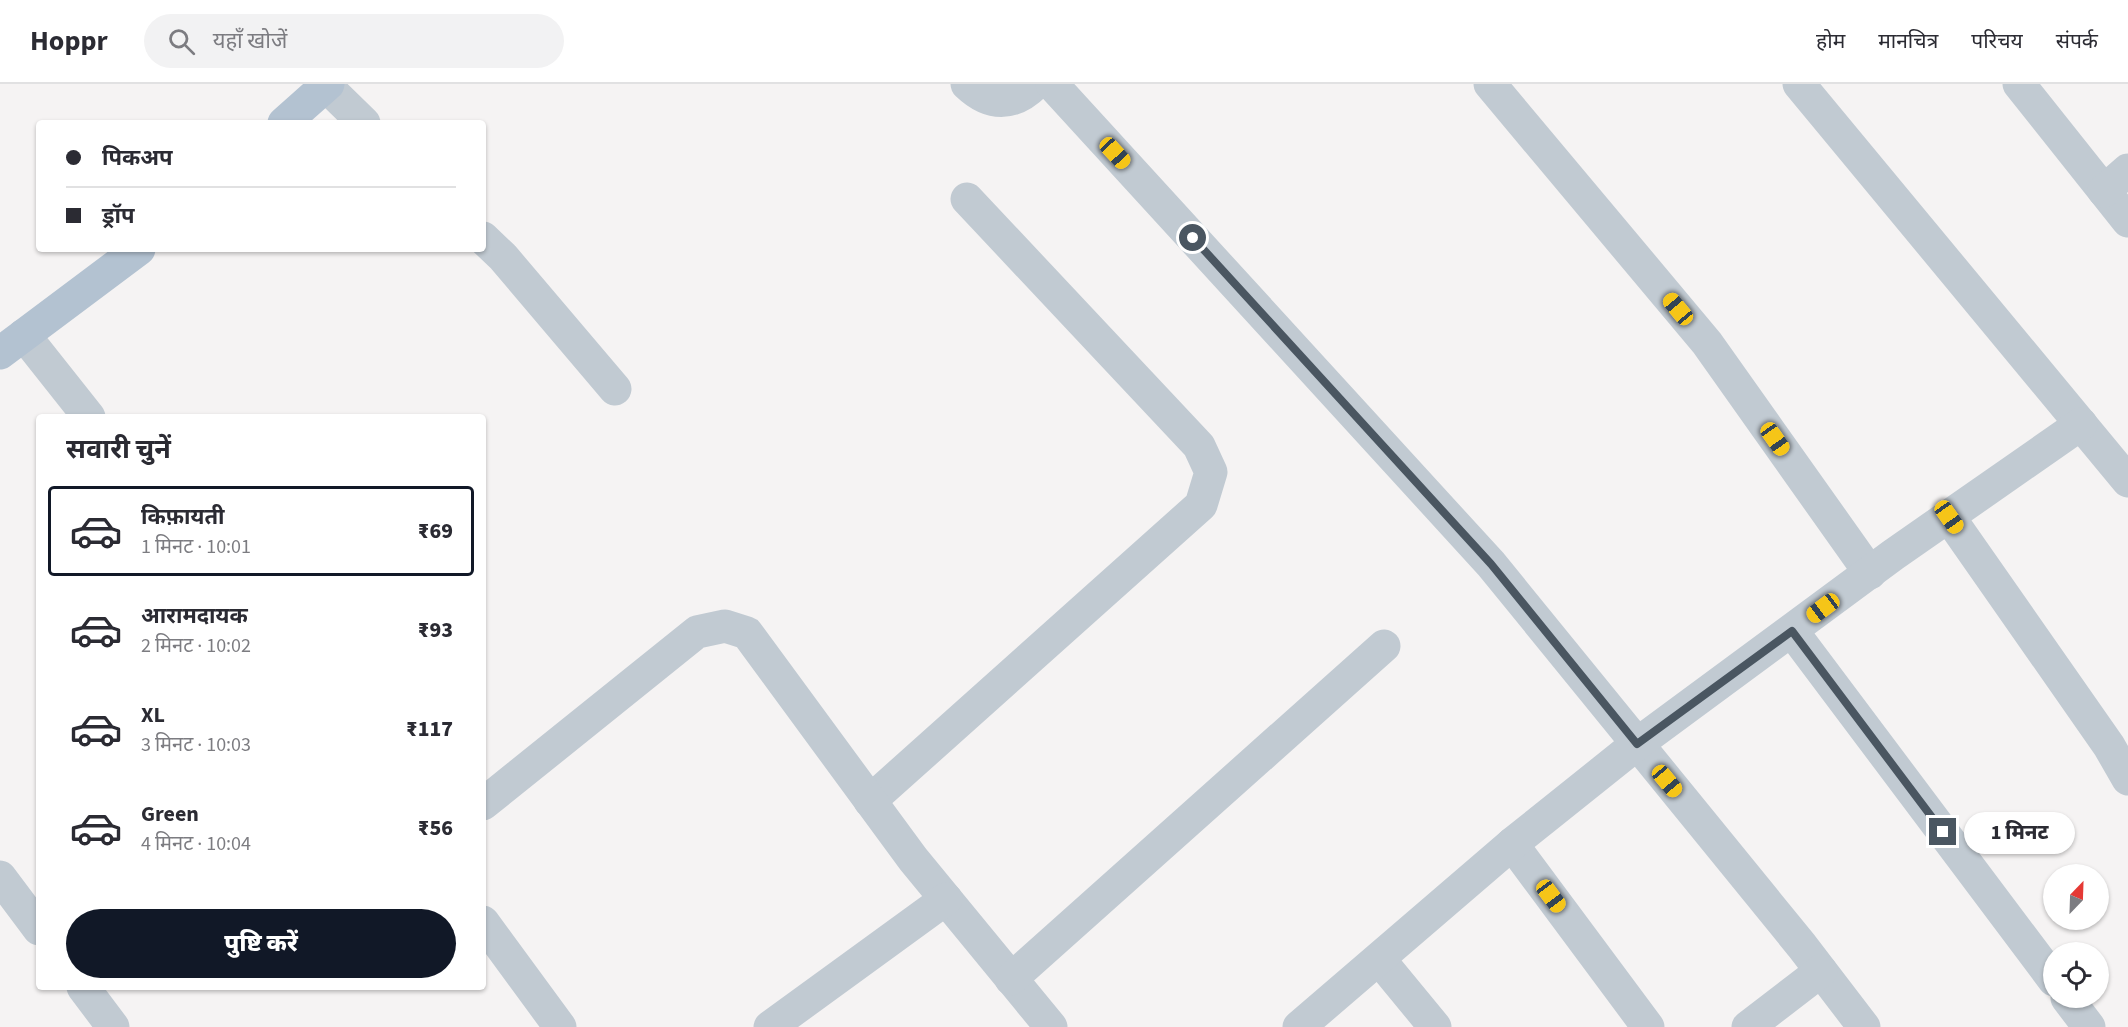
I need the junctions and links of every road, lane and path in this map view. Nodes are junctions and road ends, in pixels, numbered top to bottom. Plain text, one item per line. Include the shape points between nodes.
1 (967, 84) edge
2 (1035, 84) edge
3 (1052, 84) edge
4 (1490, 84) edge
5 (1799, 84) edge
6 (2019, 84) edge
7 (327, 85) edge
8 (287, 120) edge
9 (361, 120) edge
10 (2116, 181) edge
11 (967, 199) dead end
12 (2128, 221) edge
13 (486, 241) edge
14 (135, 252) edge
15 (12, 344) edge
16 (615, 389) dead end
17 (86, 414) edge
18 (2081, 424) junction
19 (2128, 482) edge
20 (1949, 517) junction
21 (1870, 573) junction
22 (1792, 631) junction
23 (1384, 646) dead end
24 (1637, 744) junction
25 (2128, 779) edge
26 (870, 801) junction
27 (486, 802) edge
28 (1512, 843) junction
29 (0, 877) edge
30 (946, 899) junction
31 (36, 925) edge
32 (486, 926) edge
33 (1378, 959) junction
34 (2043, 965) edge
35 (1821, 971) junction
36 (1011, 979) junction
37 (85, 990) edge
38 (2075, 1008) edge
39 (113, 1027) edge
40 (560, 1027) edge
41 (770, 1027) edge
42 (1051, 1027) edge
43 (1299, 1027) edge
44 (1435, 1027) edge
45 (1648, 1027) edge
46 (1748, 1027) edge
47 (1864, 1027) edge
48 (2089, 1027) edge

1 - 2 street via 977,94 996,101 1023,96
3 - 24 street via 1491,564
4 - 21 street via 1707,343
5 - 18 street
6 - 10 street
7 - 8 main road
7 - 9 street
10 - 12 street
11 - 26 street via 1199,447 1211,472 1201,505
13 - 16 street
14 - 15 main road
15 - 17 street
18 - 19 street
18 - 20 street
20 - 21 street
20 - 25 street
21 - 22 street
22 - 24 street
22 - 34 street
23 - 36 street
24 - 28 street
24 - 35 street
26 - 27 street via 747,633 725,626 697,632
26 - 30 street
28 - 33 street
28 - 45 street
29 - 31 street
30 - 36 street
30 - 41 street
32 - 40 street
33 - 43 street
33 - 44 street
35 - 46 street
35 - 47 street
36 - 42 street
37 - 39 street
38 - 48 street

